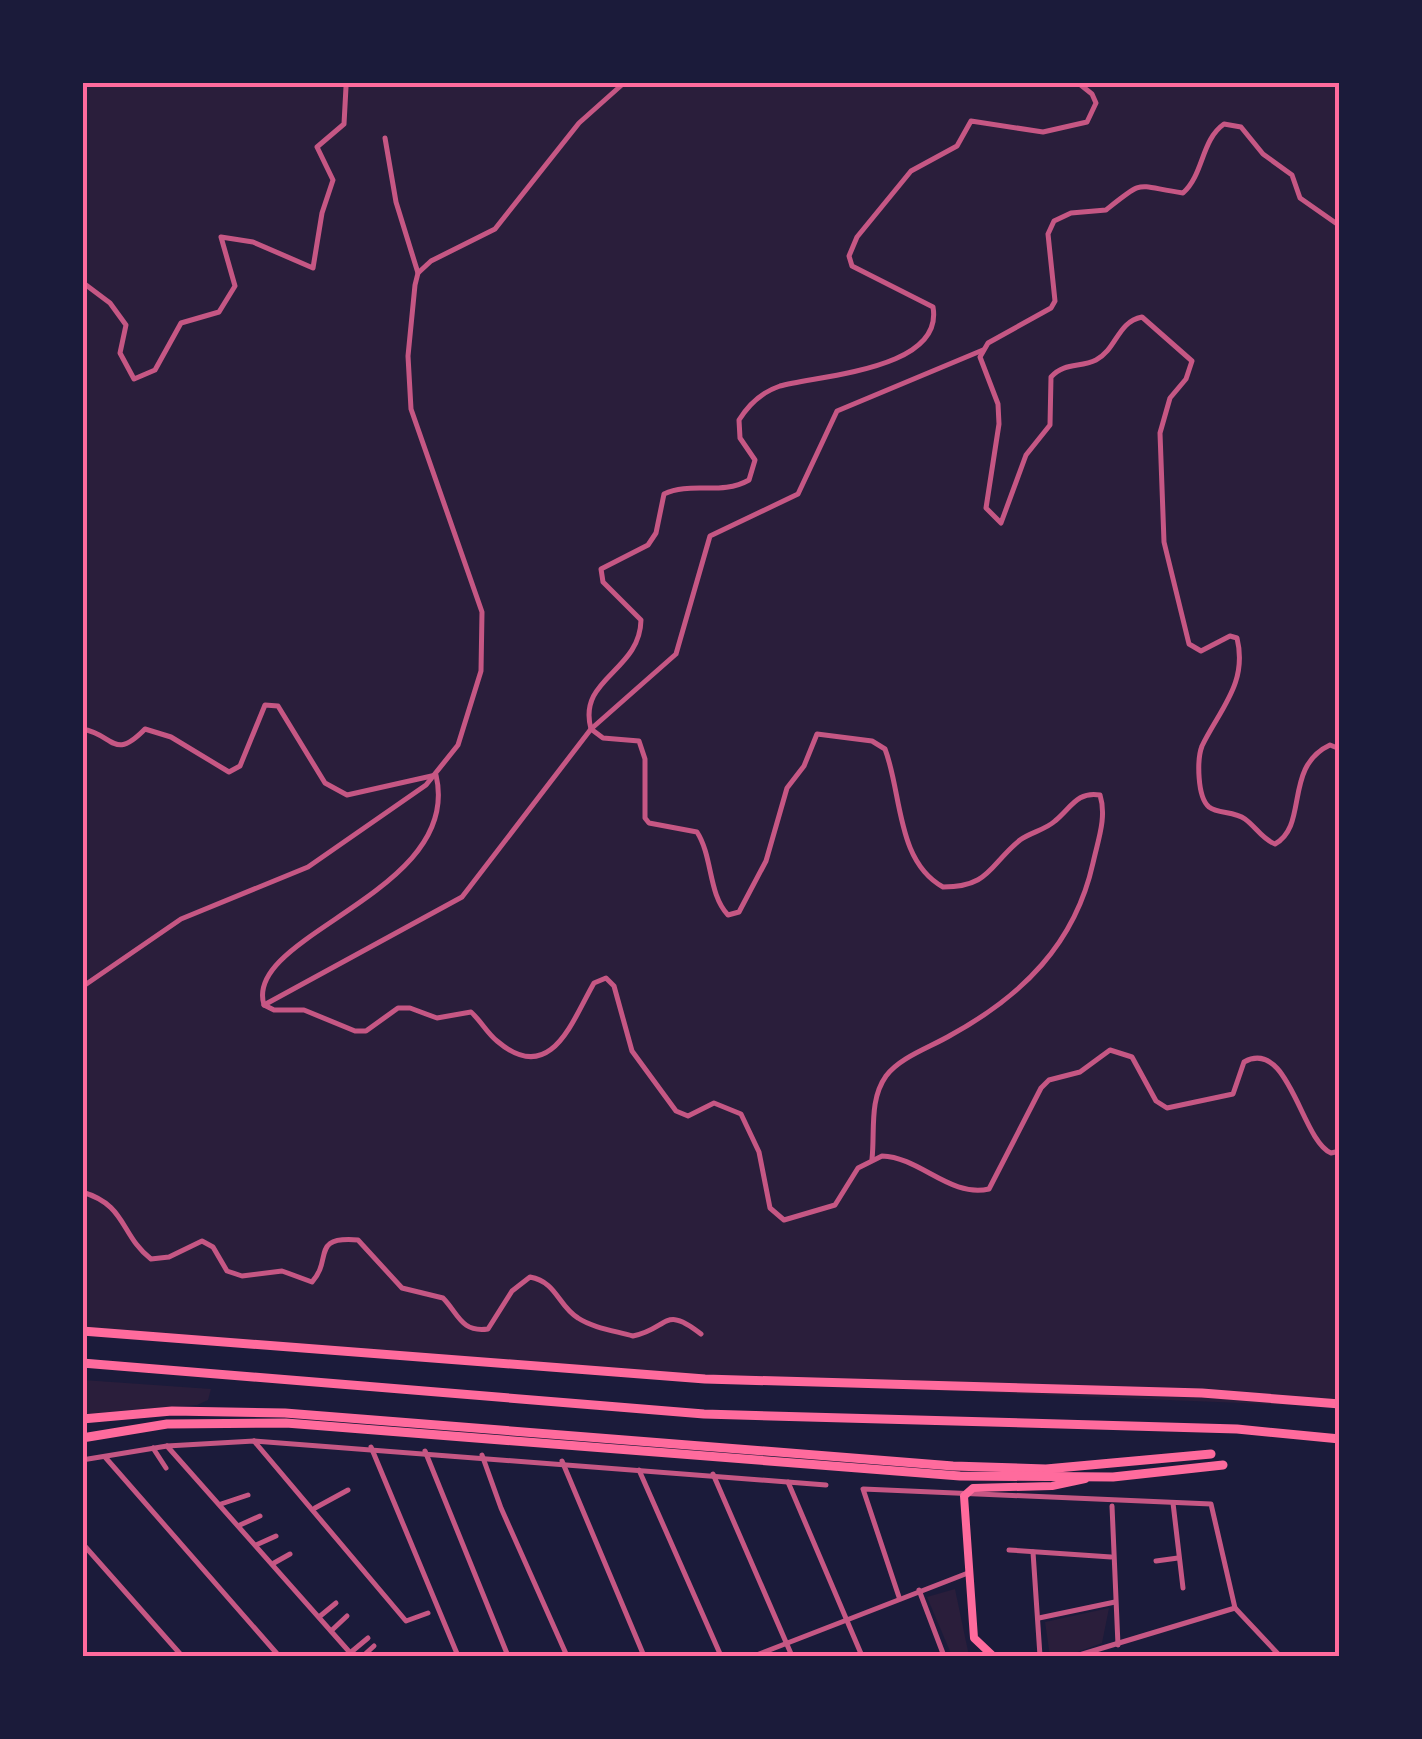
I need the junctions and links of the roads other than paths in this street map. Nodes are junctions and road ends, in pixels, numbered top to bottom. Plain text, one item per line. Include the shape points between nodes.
1 (625, 82) edge
2 (1078, 82) edge
3 (346, 87) dead end
4 (385, 138) dead end
5 (1340, 226) edge
6 (418, 273) junction
7 (82, 282) edge
8 (983, 350) junction
9 (82, 729) edge
10 (591, 729) junction
11 (1340, 749) edge
12 (436, 775) junction
13 (82, 986) edge
14 (264, 1005) junction
15 (1340, 1151) edge
16 (872, 1159) junction
17 (82, 1192) edge
18 (82, 1331) edge
19 (701, 1334) dead end
20 (82, 1363) edge
21 (1340, 1404) edge
22 (86, 1419) edge
23 (88, 1437) edge
24 (1340, 1439) edge
25 (254, 1441) junction
26 (168, 1446) junction
27 (371, 1447) junction
28 (152, 1448) junction
29 (425, 1452) junction
30 (1211, 1454) dead end
31 (482, 1455) junction
32 (104, 1457) junction
33 (82, 1460) edge
34 (562, 1461) junction
35 (1222, 1465) dead end
36 (166, 1468) dead end
37 (639, 1470) junction
38 (712, 1474) junction
39 (1092, 1478) junction
40 (788, 1482) junction
41 (826, 1485) dead end
42 (348, 1490) dead end
43 (248, 1495) dead end
44 (964, 1496) junction
45 (1173, 1502) junction
46 (221, 1504) junction
47 (1112, 1506) dead end
48 (316, 1508) junction
49 (260, 1516) dead end
50 (240, 1526) junction
51 (276, 1536) dead end
52 (82, 1543) edge
53 (256, 1545) junction
54 (1009, 1550) dead end
55 (1033, 1552) junction
56 (290, 1554) dead end
57 (1112, 1558) junction
58 (1179, 1558) junction
59 (1156, 1561) dead end
60 (274, 1564) junction
61 (971, 1572) junction
62 (1182, 1588) dead end
63 (919, 1590) junction
64 (898, 1597) junction
65 (1115, 1602) junction
66 (336, 1603) dead end
67 (1235, 1608) junction
68 (428, 1613) dead end
69 (347, 1616) dead end
70 (318, 1617) junction
71 (847, 1618) junction
72 (1039, 1618) junction
73 (331, 1631) junction
74 (368, 1638) dead end
75 (786, 1643) junction
76 (1118, 1645) junction
77 (374, 1646) dead end
78 (351, 1655) edge
79 (182, 1656) edge
80 (280, 1656) edge
81 (363, 1656) edge
82 (458, 1656) edge
83 (508, 1656) edge
84 (567, 1656) edge
85 (644, 1656) edge
86 (722, 1656) edge
87 (754, 1656) edge
88 (792, 1656) edge
89 (862, 1656) edge
90 (944, 1656) edge
91 (994, 1656) edge
92 (1040, 1656) edge
93 (1077, 1656) edge
94 (1280, 1656) edge

1 - 6 street via 579,123 495,229
2 - 10 street via 1096,103 1087,122 1043,132 971,121 957,146 911,170 857,237 852,266 933,307 928,334 878,365 778,386 760,396 739,420 740,438 755,460 749,480 732,488 664,494 648,545 601,568 603,582 641,620 641,632 632,656 596,689
3 - 7 street via 344,124 317,147 333,180 314,268 221,236 235,286 219,312 181,323 156,370 134,379 120,353 126,325
4 - 6 street
5 - 8 street via 1300,198 1292,175 1241,126 1224,124 1183,193 1142,184 1106,210 1054,220 1048,234 1055,301
6 - 12 street via 408,356 411,409 482,612 477,690 458,745
8 - 10 street via 837,410 798,494 710,536 676,654
8 - 11 street via 999,424 986,508 1000,523 1026,455 1050,425 1052,377 1059,369 1095,360 1120,328 1142,316 1192,361 1170,398 1160,433 1164,542 1189,644 1200,651 1230,636 1240,649 1230,702 1200,750 1202,797 1213,810 1243,817 1275,844 1289,831 1306,766 1323,748
9 - 12 street via 116,746 145,729 171,736 229,772 240,766 265,705 278,706 325,783 346,795
10 - 14 street via 462,897
10 - 16 street via 603,738 640,741 645,818 696,832 718,900 732,916 762,872 787,788 817,734 872,741 884,749 901,824 923,868 944,887 990,875 1020,840 1054,822 1074,800 1100,795 1102,822 1085,898 1060,942 996,1010 892,1069 876,1098
12 - 13 street via 308,867 181,919
12 - 14 street via 441,799 420,848 376,891 278,963 266,983
14 - 16 street via 304,1010 355,1030 366,1030 398,1008 437,1018 471,1012 508,1049 538,1057 556,1049 594,983 606,978 632,1050 676,1111 688,1116 714,1104 741,1114 776,1216 790,1220 835,1205 850,1178
15 - 16 street via 1316,1144 1285,1079 1265,1061 1244,1062 1233,1094 1167,1108 1132,1058 1110,1050 1041,1088 989,1189 960,1188 894,1156
17 - 19 street via 120,1213 138,1250 151,1258 202,1241 227,1271 282,1271 312,1282 324,1247 358,1240 402,1288 443,1298 473,1330 488,1329 530,1277 553,1288 586,1322 633,1336 682,1318
18 - 21 main road via 706,1380 1202,1393
20 - 24 main road via 704,1414 1237,1429
22 - 23 main road via 98,1424
22 - 30 main road via 172,1411 285,1413 1028,1469
23 - 39 main road via 167,1424 286,1422 960,1476
25 - 26 street
25 - 27 street
25 - 48 street
26 - 28 street
26 - 46 street
27 - 29 street
27 - 82 street
28 - 32 street
28 - 36 street
29 - 31 street
29 - 83 street
31 - 34 street
31 - 84 street
32 - 33 street
32 - 80 street
34 - 37 street
34 - 85 street
35 - 39 main road
37 - 38 street
37 - 86 street
38 - 40 street
38 - 75 street
39 - 44 main road via 973,1488
40 - 41 street
40 - 71 street
42 - 48 street
43 - 46 street
44 - 45 street
44 - 61 main road
44 - 64 street via 863,1489
45 - 58 street
45 - 67 street via 1210,1504
46 - 50 street
47 - 57 street
48 - 68 street via 406,1621
49 - 50 street
50 - 53 street
51 - 53 street
52 - 79 street
53 - 60 street
54 - 55 street
55 - 57 street
55 - 72 street
56 - 60 street
57 - 65 street
58 - 59 street
58 - 62 street
60 - 70 street
61 - 63 street
61 - 91 main road via 974,1638
63 - 64 street
63 - 90 street
64 - 71 street
65 - 72 street
65 - 76 street
66 - 70 street
67 - 76 street
67 - 94 street
69 - 73 street
70 - 73 street
71 - 75 street
71 - 89 street
72 - 92 street
73 - 78 street
74 - 78 street
75 - 87 street
75 - 88 street
76 - 93 street
77 - 81 street

